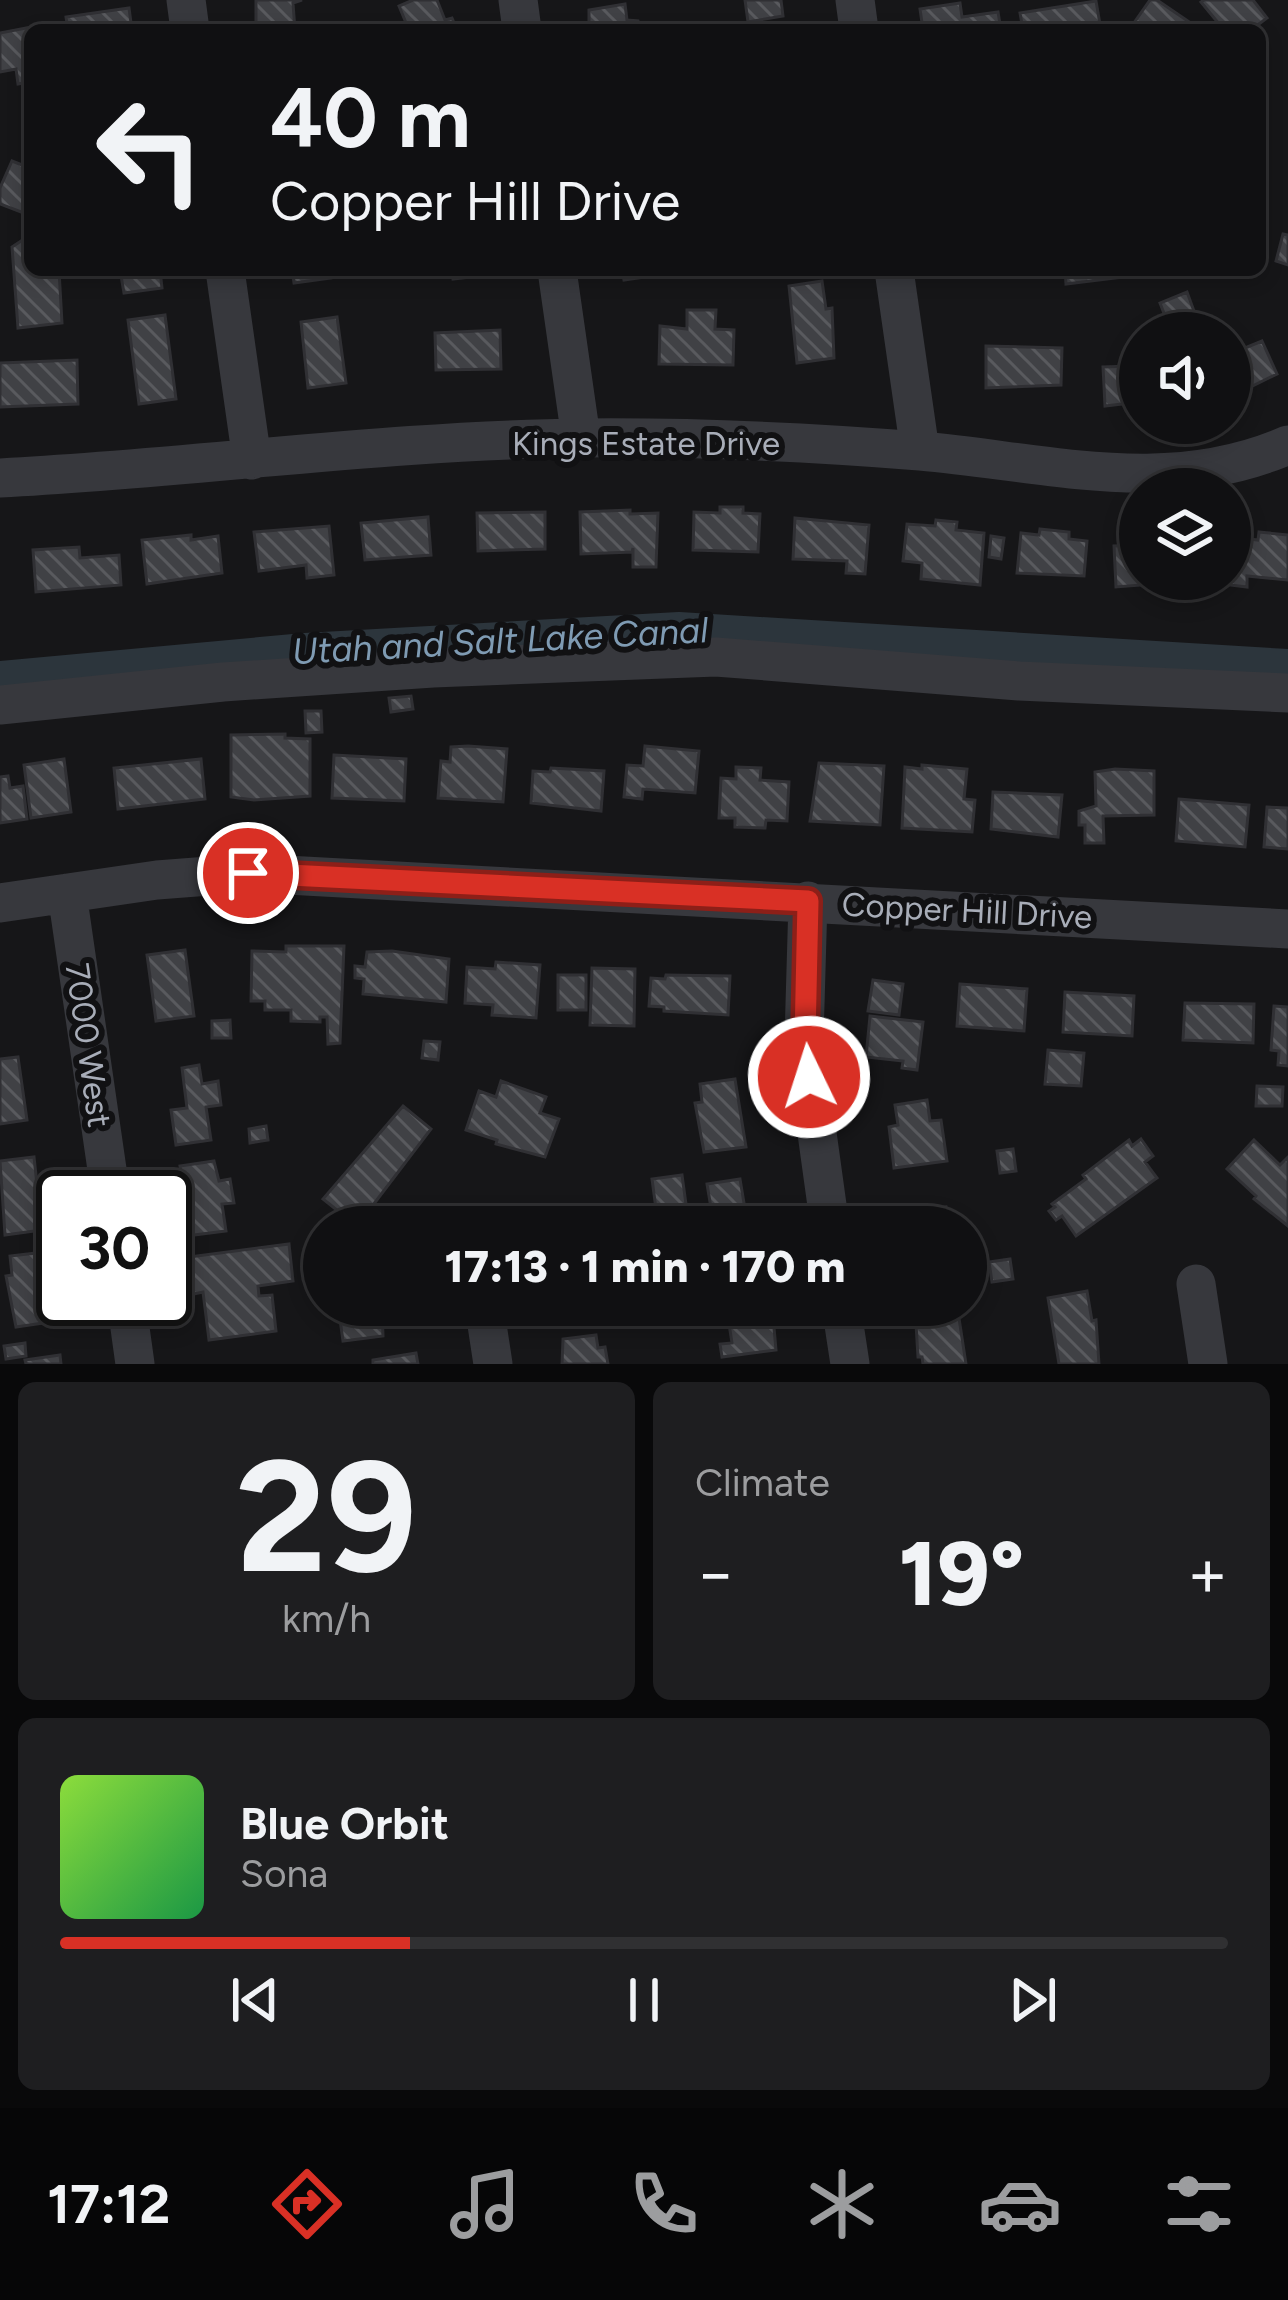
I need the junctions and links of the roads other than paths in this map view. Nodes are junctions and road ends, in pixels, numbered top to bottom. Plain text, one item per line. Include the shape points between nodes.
1 (226, 276) edge
2 (557, 276) edge
3 (895, 276) edge
4 (581, 438) junction
5 (1288, 445) edge
6 (920, 452) junction
7 (252, 460) junction
8 (0, 478) edge
9 (1288, 693) edge
10 (0, 705) edge
11 (68, 893) junction
12 (808, 901) junction
13 (0, 903) edge
14 (1288, 928) edge
15 (107, 1170) edge
16 (827, 1206) edge
17 (1196, 1284) dead end
18 (130, 1326) edge
19 (487, 1326) edge
20 (844, 1326) edge
21 (135, 1364) edge
22 (493, 1364) edge
23 (850, 1364) edge
24 (1208, 1364) edge

1 - 7 street
2 - 4 street
3 - 6 street
4 - 6 street, Kings Estate Drive
4 - 7 street, Kings Estate Drive
5 - 6 street, Kings Estate Drive via 1196,473 1135,476
7 - 8 street, Kings Estate Drive
9 - 10 street via 716,657 223,682
11 - 12 street, Copper Hill Drive via 248,873
11 - 13 street, Copper Hill Drive
11 - 15 street, 7000 West
12 - 14 street, Copper Hill Drive
12 - 16 street via 805,1039
17 - 24 street
18 - 21 street
19 - 22 street
20 - 23 street

